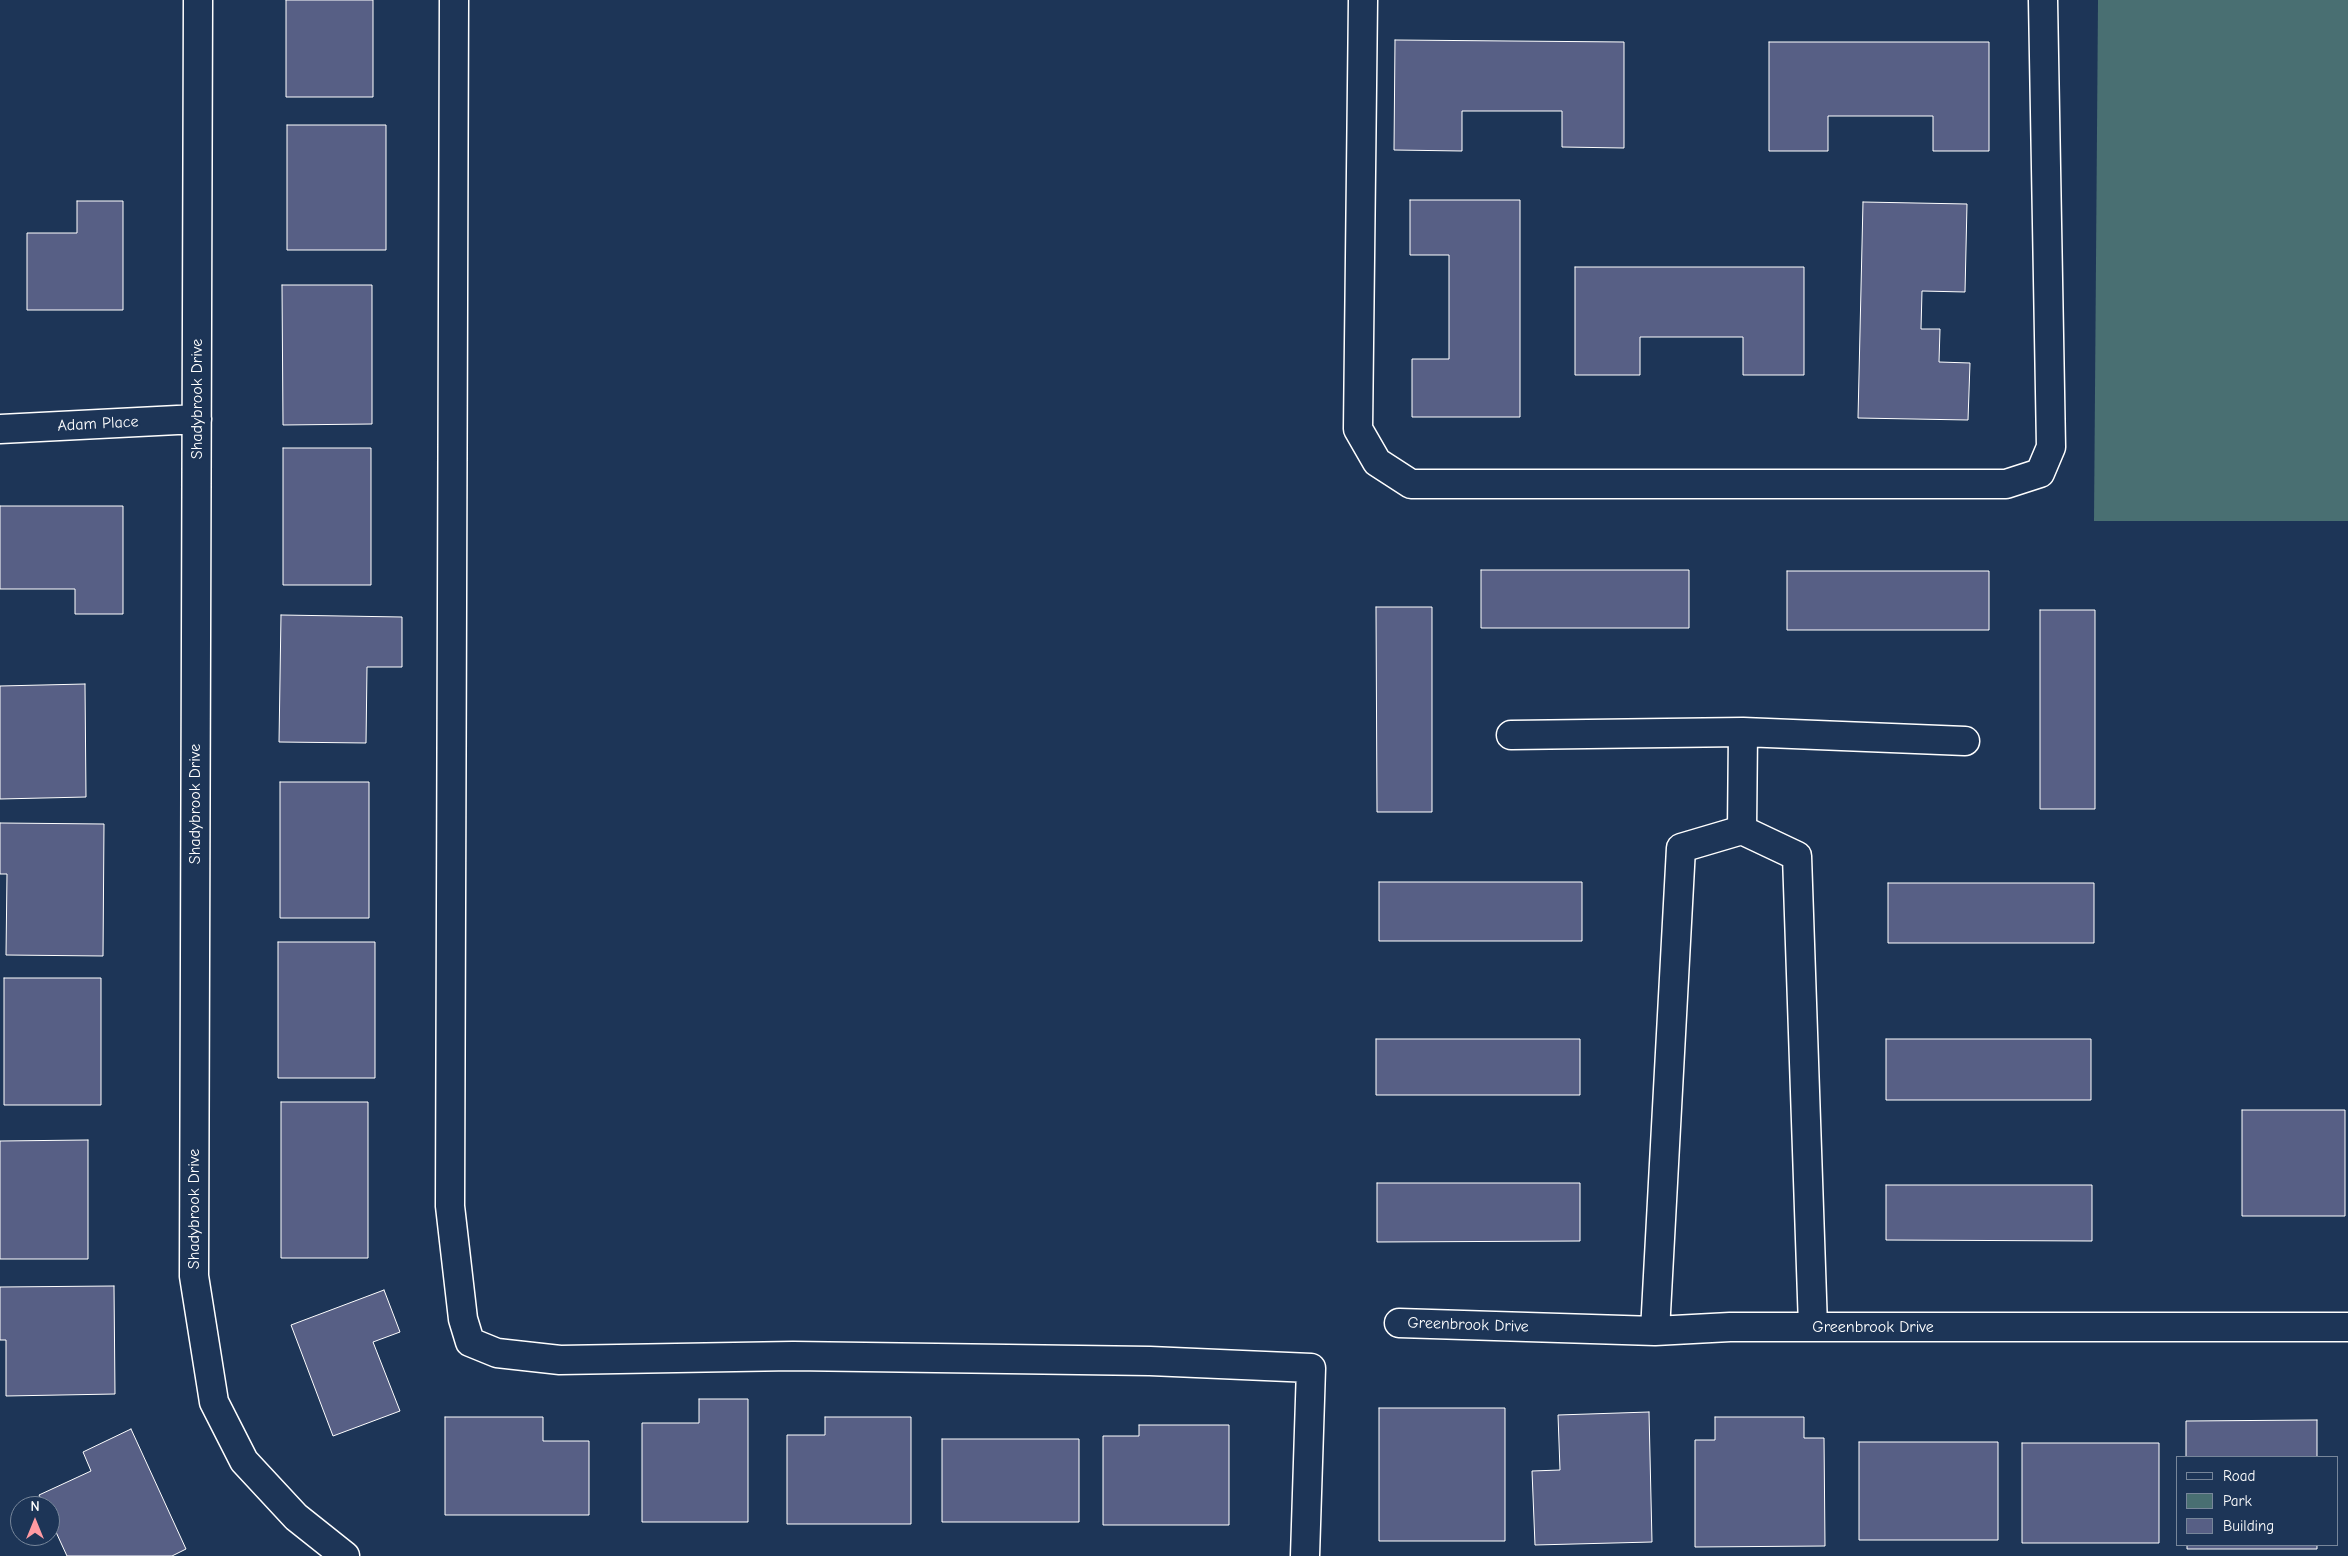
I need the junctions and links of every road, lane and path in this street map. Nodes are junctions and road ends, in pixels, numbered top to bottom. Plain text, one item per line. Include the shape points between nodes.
1 (198, 0) edge
2 (454, 0) edge
3 (1363, 0) edge
4 (2042, 0) edge
5 (197, 420) junction
6 (0, 430) edge
7 (1743, 732) junction
8 (1511, 735) dead end
9 (1965, 741) dead end
10 (1742, 830) junction
11 (1399, 1323) dead end
12 (1813, 1327) junction
13 (2348, 1327) edge
14 (1655, 1330) junction
15 (345, 1556) edge
16 (1305, 1556) edge

1 - 5 street, Shadybrook Drive
2 - 16 street via 450,1206 462,1319 470,1342 497,1353 560,1360 793,1356 1150,1361 1311,1368
3 - 4 street via 1358,429 1377,462 1411,484 2006,484 2040,473 2051,447
5 - 6 street, Adam Place
5 - 15 street, Shadybrook Drive via 194,1276 214,1402 244,1461 296,1517
7 - 8 street
7 - 9 street
7 - 10 street
10 - 12 street via 1797,856
10 - 14 street via 1681,848
11 - 14 street, Greenbrook Drive
12 - 13 street, Greenbrook Drive
12 - 14 street, Greenbrook Drive

